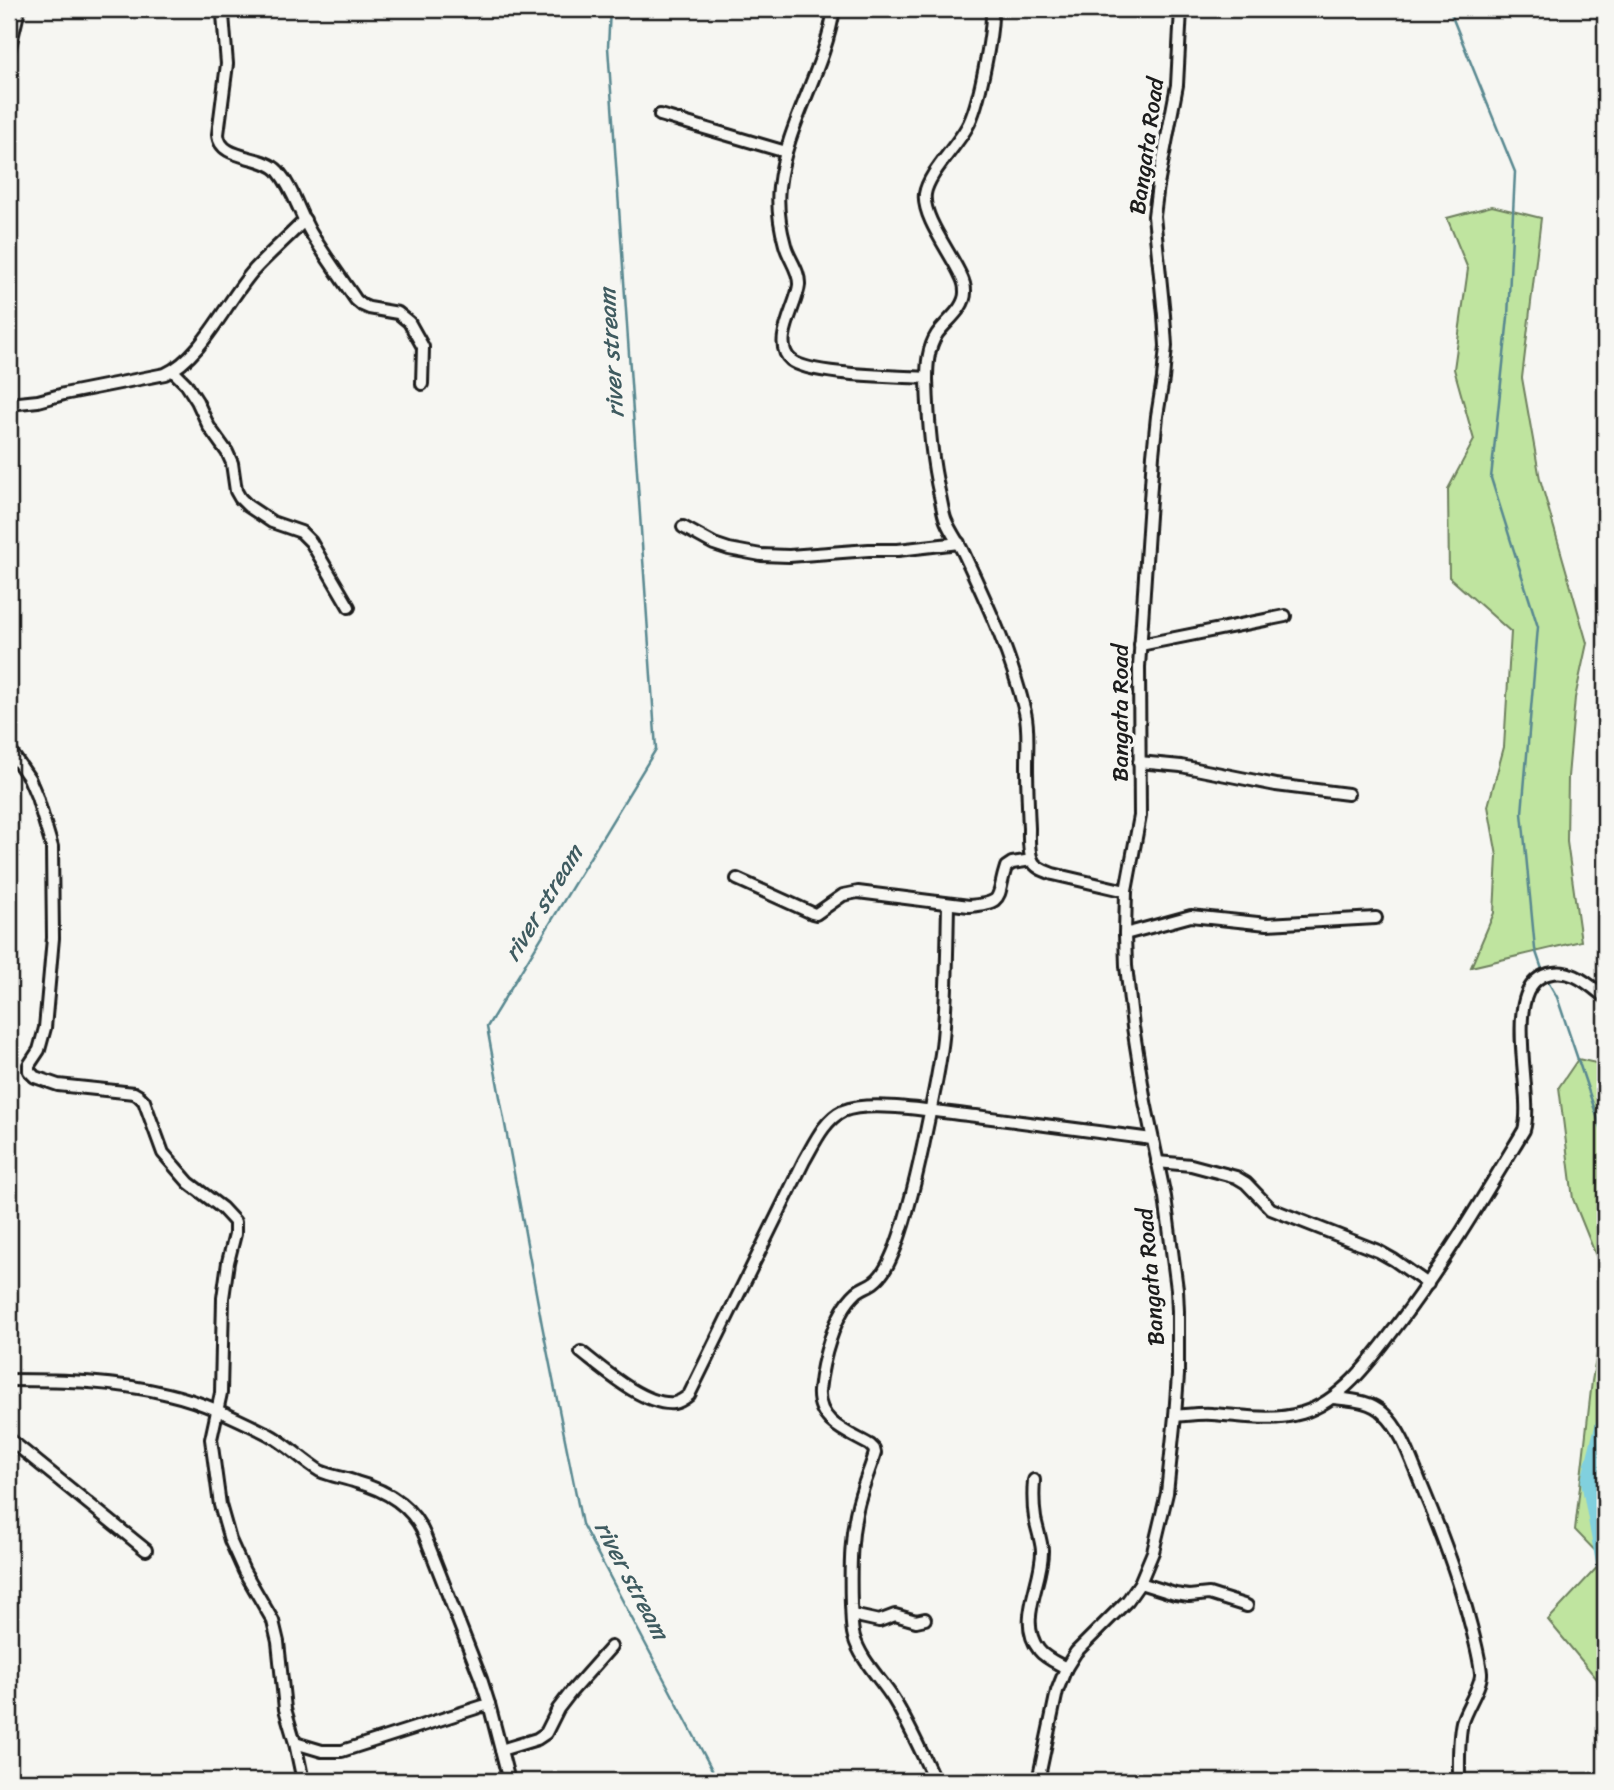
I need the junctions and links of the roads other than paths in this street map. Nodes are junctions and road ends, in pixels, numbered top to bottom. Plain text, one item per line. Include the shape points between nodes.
1 (19, 9) edge
2 (220, 9) edge
3 (834, 9) edge
4 (992, 9) edge
5 (1181, 9) edge
6 (9, 51) edge
7 (660, 115) dead end
8 (786, 152) junction
9 (305, 220) junction
10 (173, 371) junction
11 (927, 378) junction
12 (422, 384) dead end
13 (9, 404) edge
14 (683, 527) dead end
15 (959, 543) junction
16 (348, 607) dead end
17 (1285, 616) dead end
18 (1140, 645) junction
19 (9, 749) edge
20 (1139, 762) junction
21 (1348, 794) dead end
22 (1032, 860) junction
23 (737, 879) dead end
24 (1126, 891) junction
25 (948, 905) junction
26 (1376, 918) dead end
27 (1125, 934) junction
28 (1605, 997) edge
29 (931, 1111) junction
30 (1152, 1139) junction
31 (1157, 1162) junction
32 (1428, 1284) junction
33 (581, 1352) dead end
34 (9, 1381) edge
35 (1333, 1398) junction
36 (218, 1411) junction
37 (1175, 1416) junction
38 (9, 1439) edge
39 (1034, 1480) dead end
40 (146, 1550) dead end
41 (1140, 1583) junction
42 (1247, 1606) dead end
43 (852, 1615) junction
44 (925, 1619) dead end
45 (611, 1647) dead end
46 (1066, 1668) junction
47 (489, 1704) junction
48 (295, 1743) junction
49 (501, 1750) junction
50 (303, 1781) edge
51 (509, 1781) edge
52 (935, 1781) edge
53 (1038, 1781) edge
54 (1459, 1781) edge

1 - 6 street
2 - 9 street via 227,64 220,144 273,167 291,190
3 - 8 street
4 - 11 street via 971,118 925,194 929,218 955,262 965,291 961,306 933,341
5 - 18 street, Bangata Road via 1177,85 1154,216 1166,346 1153,454
7 - 8 street
8 - 11 street via 779,197 782,229 799,281 783,342 786,353 795,362 820,371
9 - 10 street via 253,271 201,342
9 - 12 street via 356,300 369,308 398,313 409,322 423,347
10 - 13 street
10 - 16 street via 192,393 227,452 240,498 272,523 301,532 312,542
11 - 15 street via 935,474 946,521
14 - 15 street via 714,544 761,555
15 - 22 street via 997,627 1026,718
17 - 18 street
18 - 20 street, Bangata Road
19 - 36 street via 29,778 52,846 53,939 46,1028 29,1071 58,1085 139,1096 163,1153 189,1183 235,1222 223,1298
20 - 21 street
20 - 24 street, Bangata Road via 1140,816
22 - 24 street via 1053,874
22 - 25 street via 1006,867 993,902
23 - 25 street via 816,914 843,895 858,892
24 - 27 street, Bangata Road
25 - 29 street via 943,1039
26 - 27 street via 1266,924 1191,916
27 - 30 street, Bangata Road via 1133,1027
28 - 32 street via 1582,979 1563,972 1533,982 1522,1013 1524,1130
29 - 30 street
29 - 33 street via 867,1106 845,1110 824,1128 695,1383 681,1401 650,1399
29 - 43 street via 895,1246 884,1272 842,1312 831,1335 819,1391 820,1406 828,1419 875,1453 856,1514
30 - 31 street, Bangata Road
31 - 32 street via 1236,1177 1271,1209 1378,1251
31 - 37 street, Bangata Road via 1177,1300
32 - 35 street via 1368,1364
34 - 36 street via 127,1385
35 - 37 street via 1305,1412 1270,1419
35 - 54 street via 1373,1405 1395,1428 1455,1569 1481,1675 1462,1723
36 - 47 street via 270,1435 321,1471 376,1489 407,1508 422,1528
36 - 48 street via 212,1439 222,1512 244,1572 273,1621 285,1709
37 - 41 street, Bangata Road via 1157,1539
38 - 40 street
39 - 46 street via 1042,1551 1031,1633 1039,1650
41 - 42 street via 1175,1594 1209,1594
41 - 46 street, Bangata Road
43 - 44 street via 878,1621 895,1615 916,1622
43 - 52 street via 858,1648 906,1720
45 - 49 street via 570,1692 546,1733
46 - 53 street, Bangata Road
47 - 48 street via 342,1751
47 - 49 street
48 - 50 street
49 - 51 street

